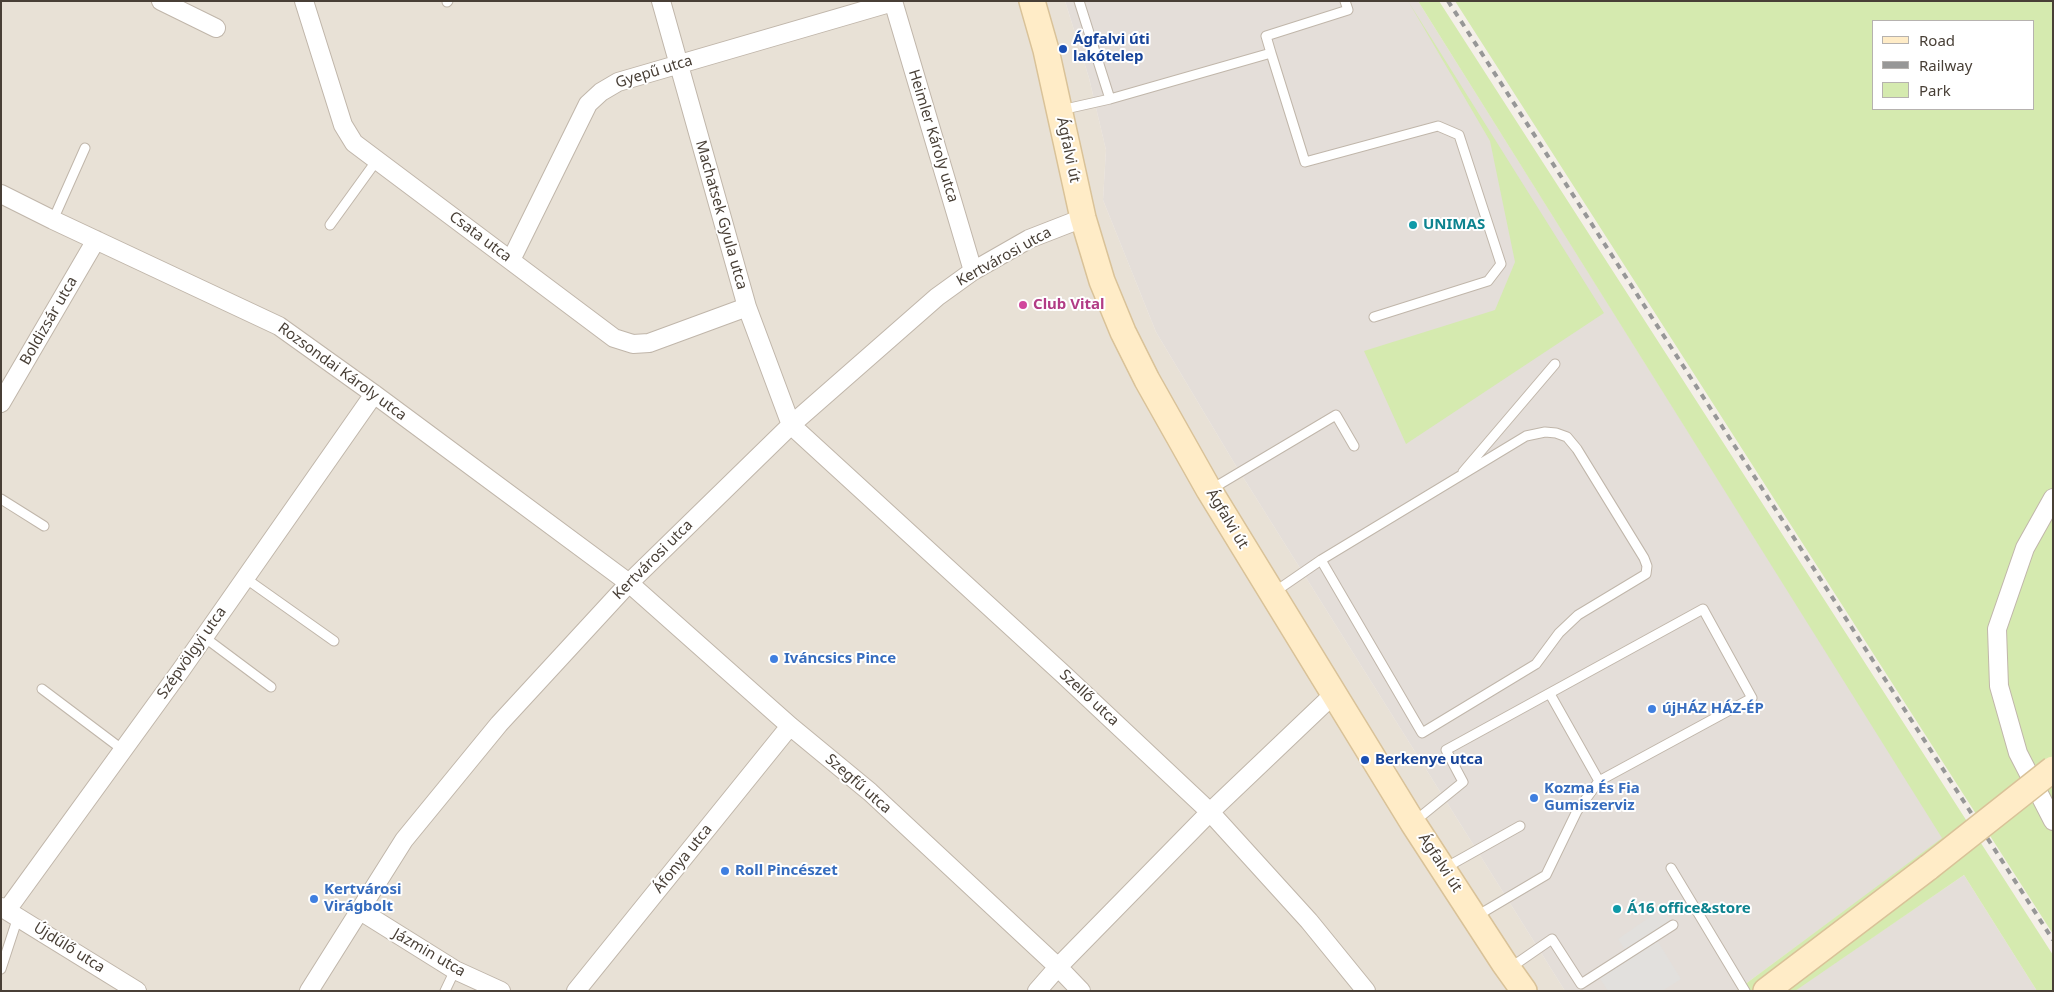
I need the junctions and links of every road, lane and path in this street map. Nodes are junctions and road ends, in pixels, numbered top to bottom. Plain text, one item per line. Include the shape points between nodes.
1 (160, 1) edge
2 (304, 1) edge
3 (661, 1) edge
4 (1032, 1) edge
5 (1079, 1) edge
6 (1345, 1) edge
7 (893, 2) edge
8 (216, 28) dead end
9 (1271, 52) junction
10 (679, 64) junction
11 (1110, 99) junction
12 (1059, 110) junction
13 (85, 148) dead end
14 (377, 160) junction
15 (1, 194) edge
16 (1083, 218) junction
17 (52, 220) junction
18 (330, 225) dead end
19 (96, 240) junction
20 (511, 260) junction
21 (973, 271) junction
22 (747, 307) junction
23 (1374, 317) dead end
24 (1554, 364) dead end
25 (374, 394) junction
26 (1, 403) edge
27 (791, 425) junction
28 (1354, 446) dead end
29 (1458, 478) junction
30 (1210, 490) junction
31 (2053, 498) edge
32 (1, 499) edge
33 (44, 526) dead end
34 (1321, 560) junction
35 (245, 578) junction
36 (629, 583) junction
37 (1273, 593) junction
38 (204, 636) junction
39 (334, 641) dead end
40 (271, 687) dead end
41 (42, 689) dead end
42 (1334, 694) junction
43 (1550, 694) junction
44 (790, 726) junction
45 (123, 750) junction
46 (2053, 769) edge
47 (1599, 782) junction
48 (1210, 812) junction
49 (2053, 821) edge
50 (1413, 823) junction
51 (1520, 826) dead end
52 (1671, 868) dead end
53 (1443, 869) junction
54 (359, 910) junction
55 (9, 911) edge
56 (1475, 917) junction
57 (1673, 925) dead end
58 (1058, 967) junction
59 (1, 969) edge
60 (1508, 969) junction
61 (455, 970) junction
62 (137, 991) edge
63 (309, 991) edge
64 (446, 991) edge
65 (501, 991) edge
66 (576, 991) edge
67 (1037, 991) edge
68 (1081, 991) edge
69 (1366, 991) edge
70 (1524, 991) edge
71 (1745, 991) edge
72 (1766, 991) edge

1 - 8 street
2 - 14 street, Csata utca via 343,125 354,143
3 - 10 street, Machatsek Gyula utca
4 - 12 street, Ágfalvi út
5 - 11 lane
6 - 9 lane via 1348,10 1266,36
7 - 10 street, Gyepű utca
7 - 21 street, Heimler Károly utca
9 - 11 lane
9 - 23 lane via 1305,162 1438,126 1459,135 1502,264 1488,281
10 - 20 street, Gyepű utca via 618,82 588,104
10 - 22 street, Machatsek Gyula utca
11 - 12 lane
12 - 16 street, Ágfalvi út
13 - 17 lane
14 - 18 lane
14 - 20 street, Csata utca
15 - 17 street, Rozsondai Károly utca
16 - 21 street, Kertvárosi utca via 1029,239
16 - 30 street, Ágfalvi út via 1102,281 1123,332
17 - 19 street, Rozsondai Károly utca
19 - 25 street, Rozsondai Károly utca via 279,326
19 - 26 street, Boldizsár utca
20 - 22 street, Csata utca via 614,338 633,344 649,343
21 - 27 street, Kertvárosi utca via 937,297
22 - 27 street, Machatsek Gyula utca
24 - 29 lane
25 - 35 street, Szépvölgyi utca
25 - 36 street, Rozsondai Károly utca
27 - 36 street, Kertvárosi utca
27 - 48 street, Szellő utca
28 - 30 lane via 1336,415
29 - 34 lane
29 - 34 lane via 1526,436 1545,432 1567,437 1644,558 1646,574 1578,615 1536,664 1422,733
30 - 37 street, Ágfalvi út
31 - 49 street via 2025,548 1997,629 1999,686 2018,753
32 - 33 lane
34 - 37 lane
35 - 38 street, Szépvölgyi utca
35 - 39 lane
36 - 44 street, Szegfű utca
36 - 54 street, Kertvárosi utca via 492,732 404,840
37 - 42 street, Ágfalvi út
38 - 40 lane
38 - 45 street, Szépvölgyi utca
41 - 45 lane
42 - 48 street
42 - 50 street, Ágfalvi út
43 - 47 lane
43 - 47 lane via 1703,609 1726,650 1752,698
43 - 50 lane via 1446,750 1463,782
44 - 58 street, Szegfű utca via 870,792
44 - 66 street, Áfonya utca
45 - 55 street, Szépvölgyi utca
46 - 72 street, bridge
47 - 56 lane via 1577,811 1546,875
48 - 58 street
48 - 69 street, Szellő utca via 1309,921
50 - 53 street, Ágfalvi út
51 - 53 lane
52 - 71 lane
53 - 56 street, Ágfalvi út
54 - 61 street, Jázmin utca
54 - 63 street, Kertvárosi utca
55 - 59 lane
55 - 62 street, Újdűlő utca
56 - 60 street, Ágfalvi út
57 - 60 lane via 1581,984 1552,939
58 - 67 street
58 - 68 street, Szegfű utca
60 - 70 street, Ágfalvi út
61 - 64 lane
61 - 65 street, Jázmin utca

